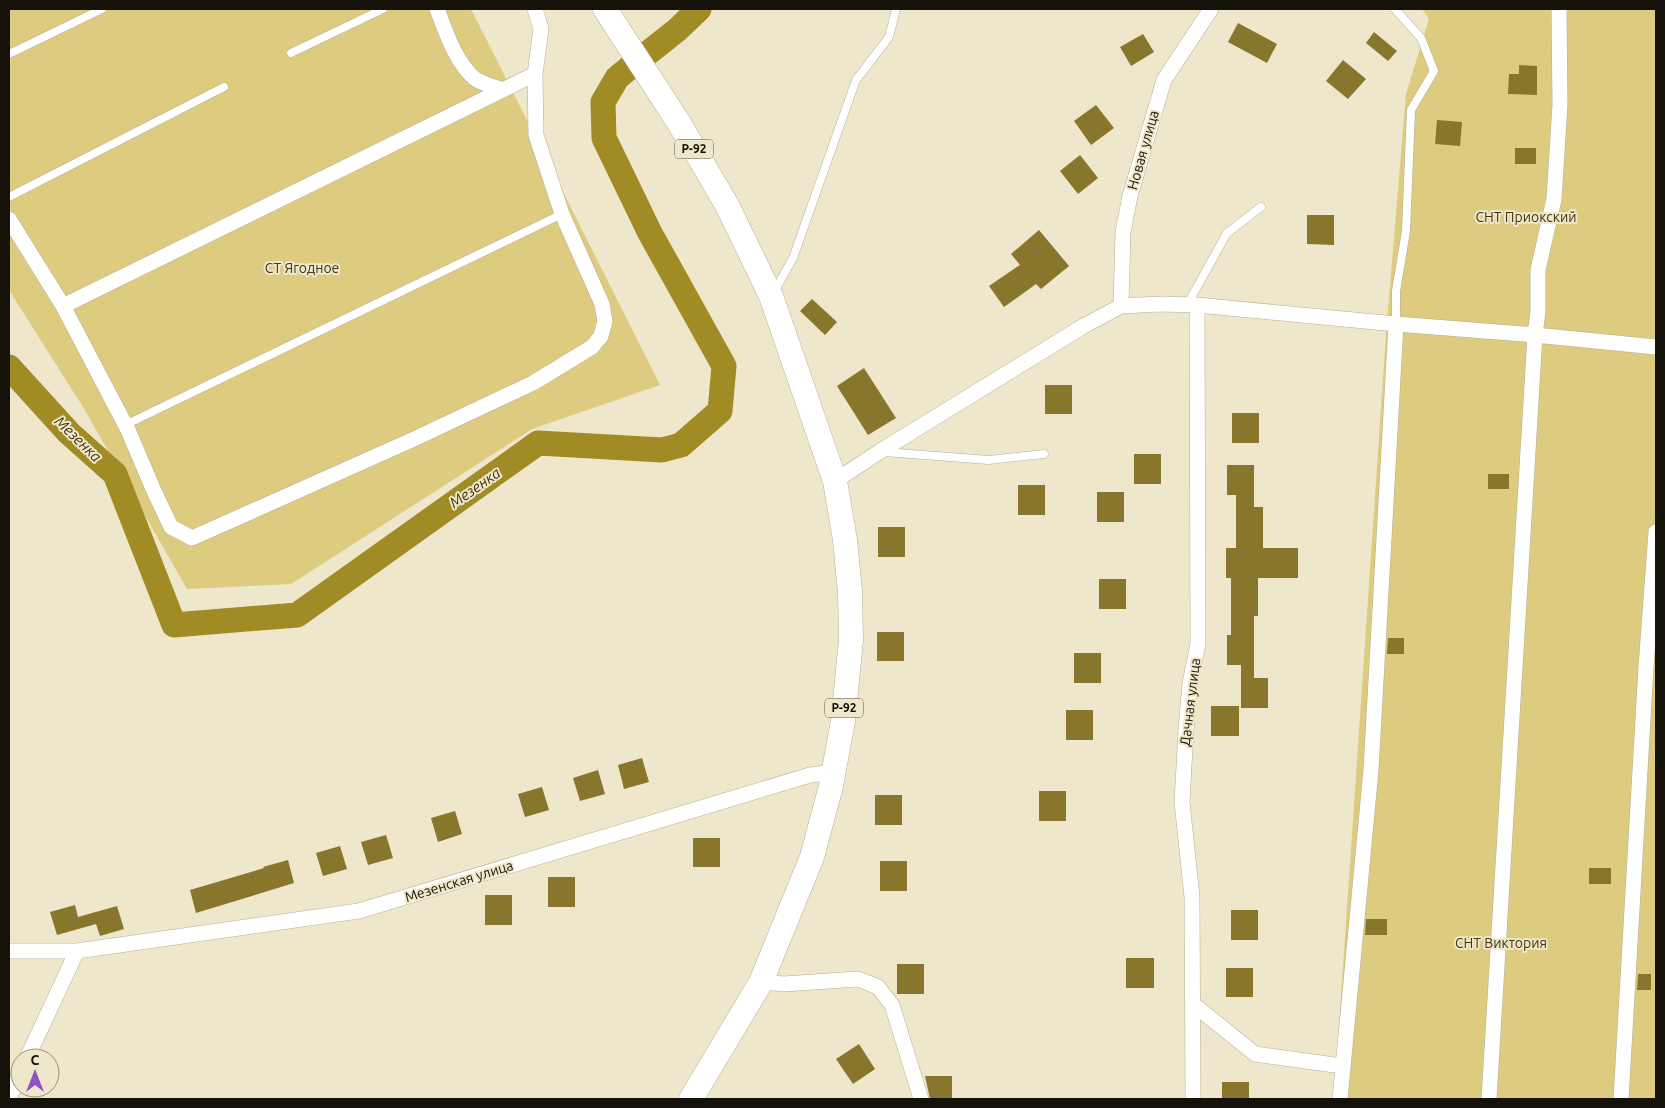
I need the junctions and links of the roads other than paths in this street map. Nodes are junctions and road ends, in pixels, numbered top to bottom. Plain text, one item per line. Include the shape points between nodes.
1 (102, 9) edge
2 (383, 9) edge
3 (437, 9) edge
4 (535, 9) edge
5 (606, 9) edge
6 (896, 9) edge
7 (1211, 9) edge
8 (1395, 9) edge
9 (1559, 9) edge
10 (291, 53) dead end
11 (9, 54) edge
12 (535, 74) junction
13 (224, 87) dead end
14 (503, 90) junction
15 (9, 197) edge
16 (1261, 208) dead end
17 (562, 214) junction
18 (9, 219) edge
19 (771, 296) junction
20 (1192, 305) junction
21 (63, 306) junction
22 (1121, 306) junction
23 (1396, 324) junction
24 (1536, 335) junction
25 (1656, 347) edge
26 (125, 425) junction
27 (879, 452) junction
28 (1044, 454) dead end
29 (835, 481) junction
30 (1656, 532) edge
31 (833, 772) junction
32 (9, 951) edge
33 (76, 952) junction
34 (761, 982) junction
35 (1192, 1004) junction
36 (32, 1048) edge
37 (1342, 1066) junction
38 (691, 1099) edge
39 (921, 1099) edge
40 (1193, 1099) edge
41 (1340, 1099) edge
42 (1489, 1099) edge
43 (1621, 1099) edge

1 - 11 lane
2 - 10 lane
3 - 14 street via 460,61 475,78
4 - 12 street via 541,28
5 - 19 main road, Р-92 via 718,190
6 - 19 lane via 889,37 856,80 793,258
7 - 22 street, Новая улица via 1164,80 1130,196 1123,232
8 - 23 lane via 1421,38 1434,71 1411,110 1406,231 1396,291
9 - 24 street via 1560,105 1554,199 1538,270
12 - 14 street
12 - 17 street via 536,135
13 - 15 lane
14 - 21 street
16 - 20 lane via 1227,233
17 - 26 lane
17 - 26 street via 602,304 605,321 601,336 592,347 533,383 192,538 172,528
18 - 21 street
19 - 29 main road, Р-92
20 - 22 street
20 - 23 street
20 - 35 street, Дачная улица via 1198,644 1190,683 1182,802 1192,897
21 - 26 street
22 - 27 street
23 - 24 street
23 - 37 street via 1371,770
24 - 25 street
24 - 42 street
27 - 28 lane via 989,460
27 - 29 street
29 - 31 main road, Р-92 via 845,540 851,640 843,721
30 - 43 street
31 - 33 street, Мезенская улица via 810,775 359,911
31 - 34 main road, Р-92 via 812,857
32 - 33 street, Мезенская улица
33 - 36 street
34 - 38 main road, Р-92
34 - 39 street via 784,984 858,979 878,987 892,1005
35 - 37 street via 1255,1054
35 - 40 street, Дачная улица
37 - 41 street

